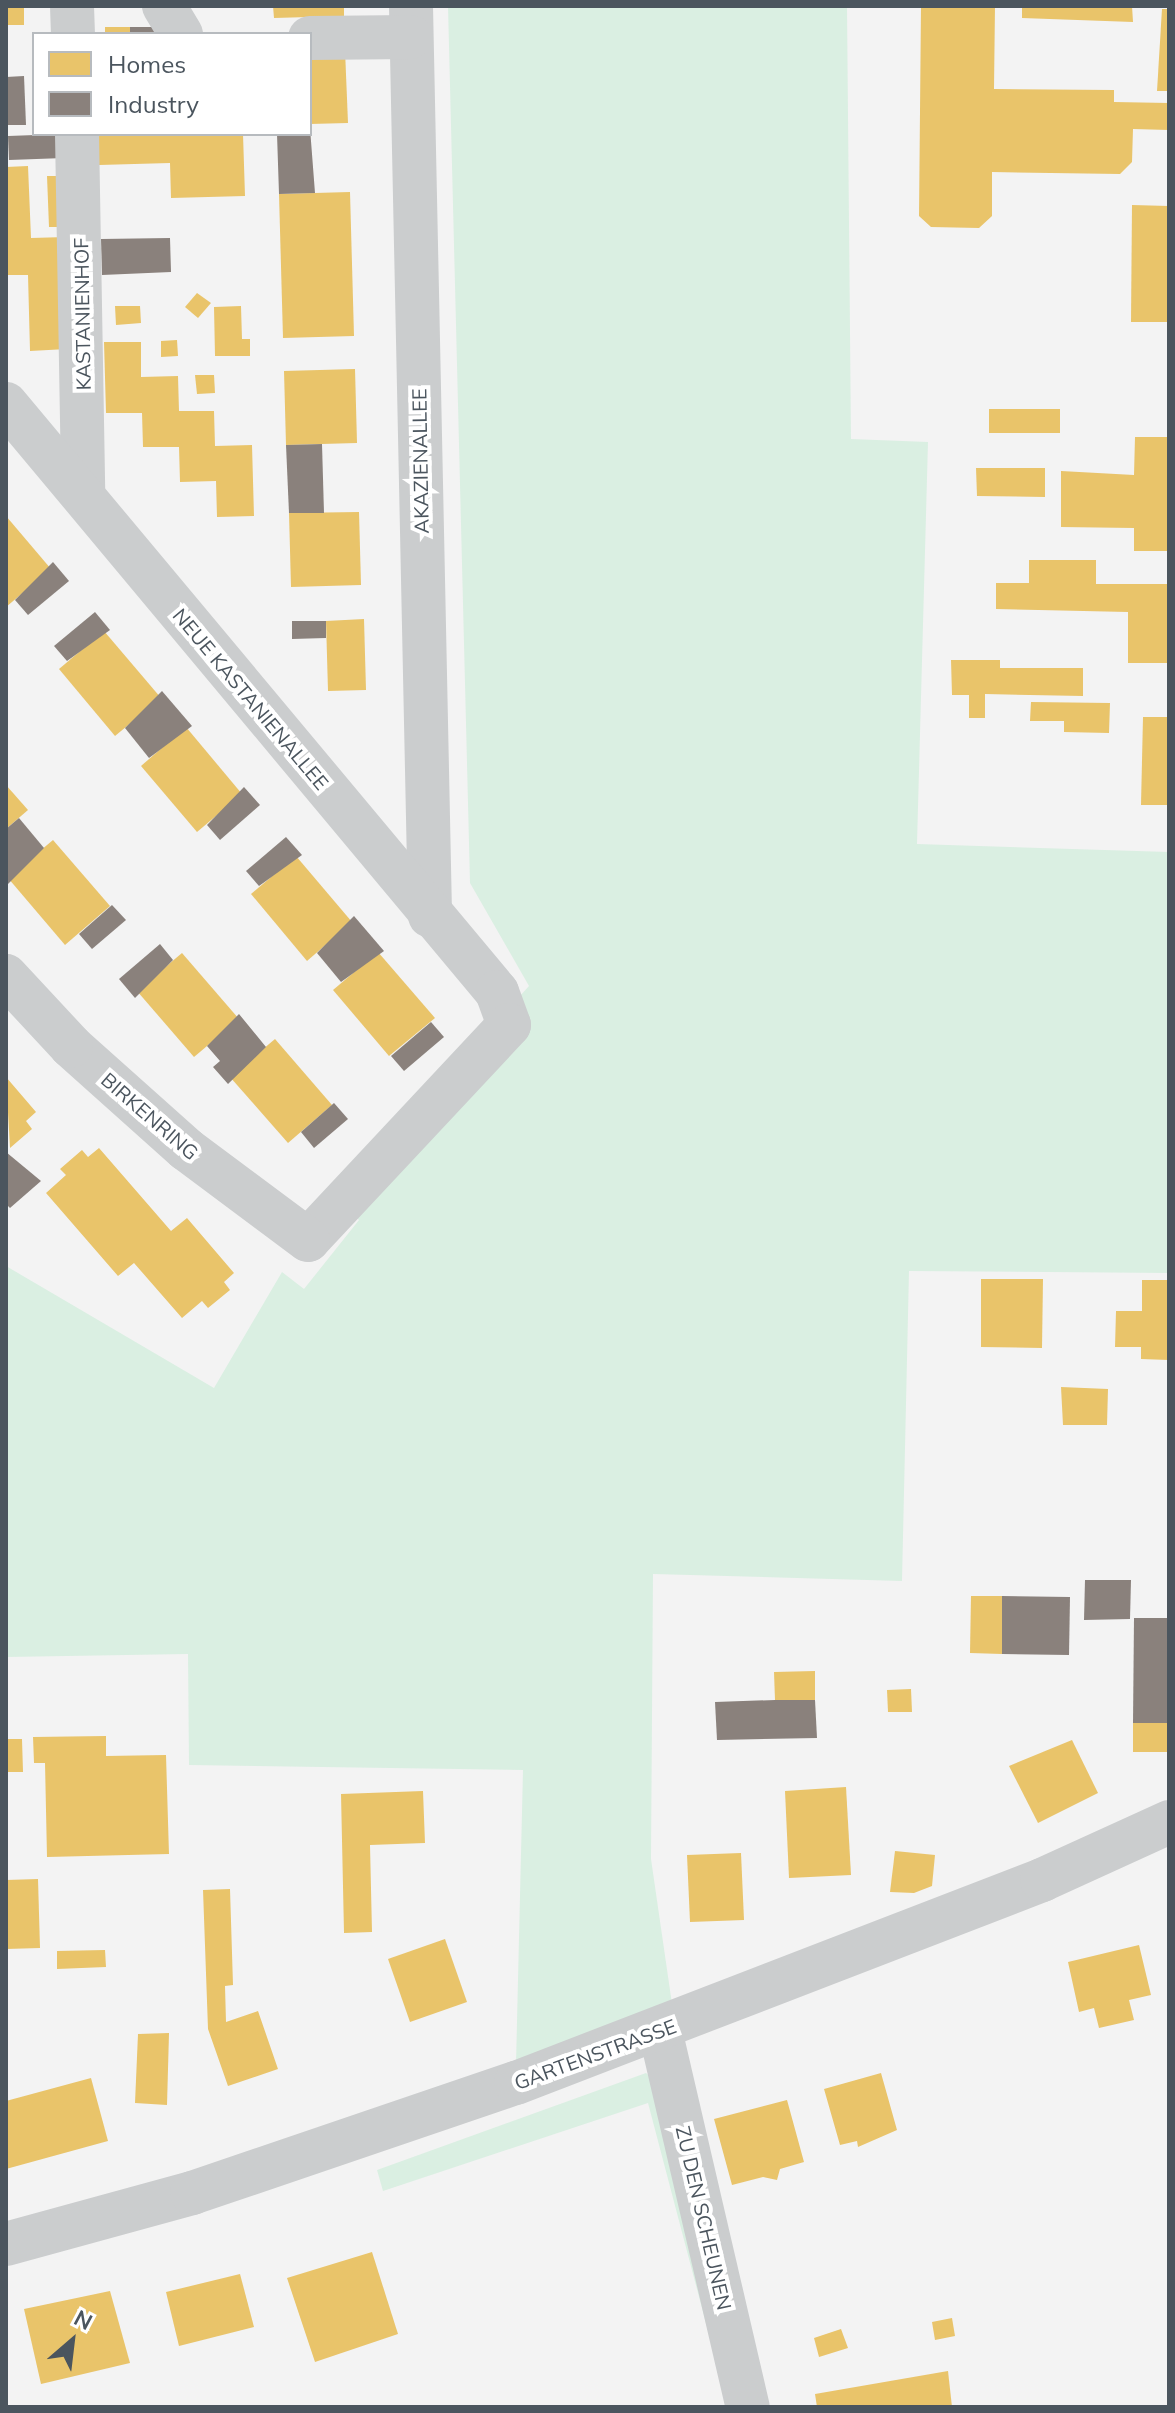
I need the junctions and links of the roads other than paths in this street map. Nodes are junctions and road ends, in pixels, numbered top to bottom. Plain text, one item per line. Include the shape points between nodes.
1 (72, 6) edge
2 (164, 6) edge
3 (411, 21) edge
4 (73, 32) edge
5 (180, 32) edge
6 (312, 38) edge
7 (77, 136) edge
8 (6, 404) edge
9 (83, 494) junction
10 (430, 916) junction
11 (6, 976) edge
12 (308, 1240) joint
13 (1169, 1822) edge
14 (660, 2030) junction
15 (6, 2244) edge
16 (748, 2407) edge

1 - 4 street
2 - 5 street
3 - 6 street
3 - 10 street, AKAZIENALLEE
7 - 9 street, KASTANIENHOF
8 - 9 street, NEUE KASTANIENALLEE
9 - 10 street, NEUE KASTANIENALLEE
10 - 12 street, NEUE KASTANIENALLEE via 497,992 509,1025
11 - 12 street, BIRKENRING via 71,1046 186,1149
13 - 14 street, GARTENSTRASSE via 1042,1880
14 - 15 street, GARTENSTRASSE via 192,2193
14 - 16 street, ZU DEN SCHEUNEN

